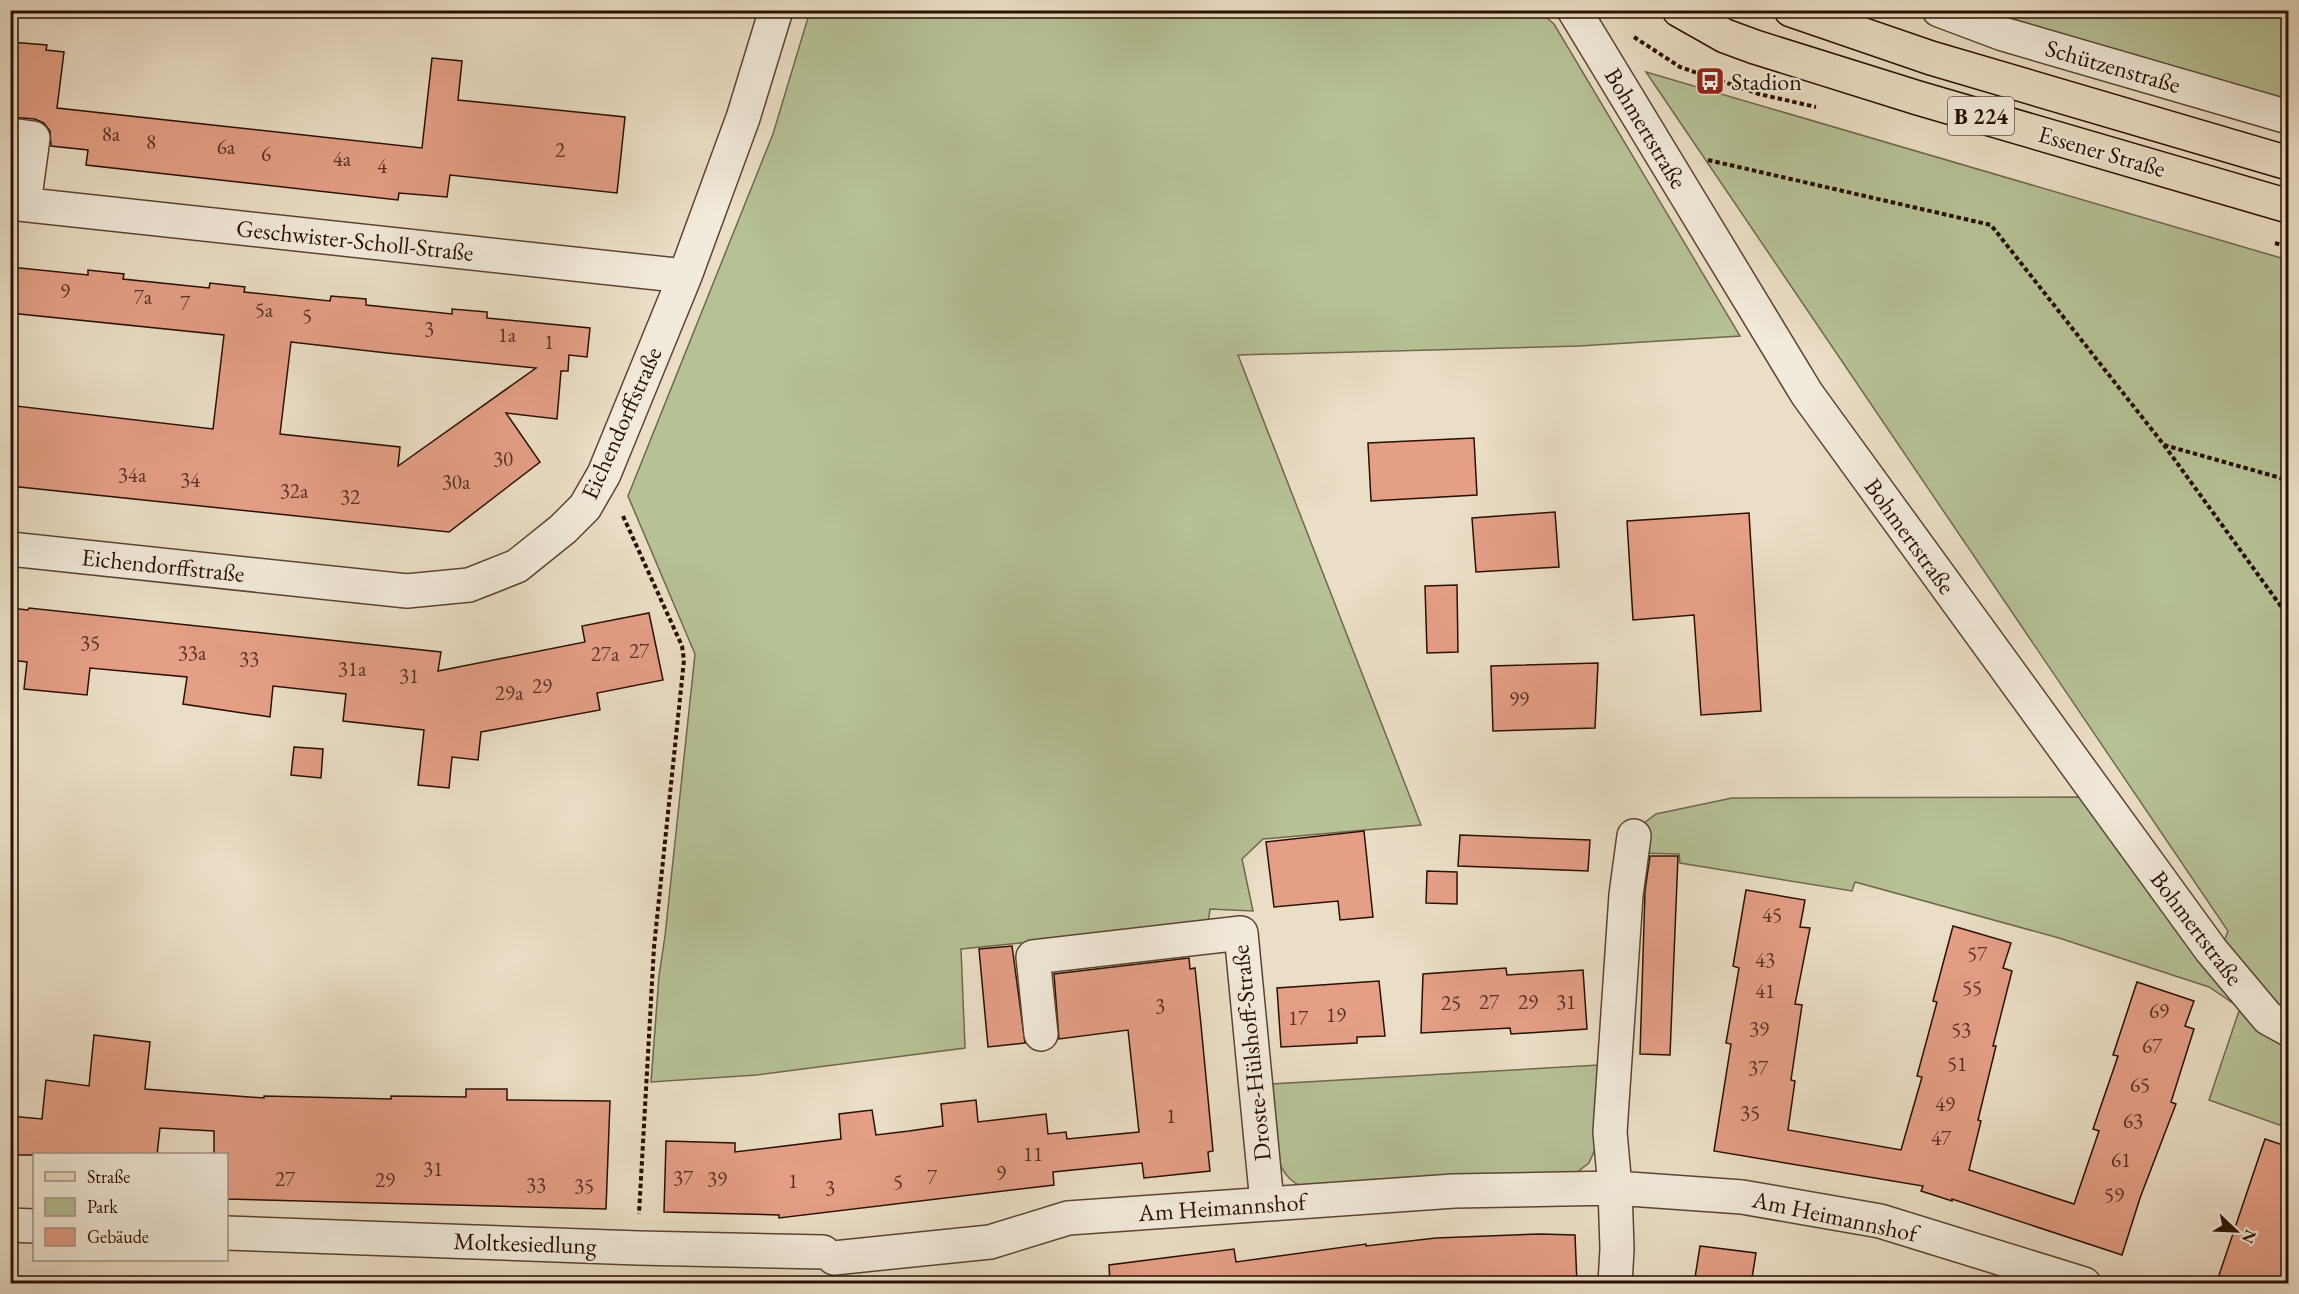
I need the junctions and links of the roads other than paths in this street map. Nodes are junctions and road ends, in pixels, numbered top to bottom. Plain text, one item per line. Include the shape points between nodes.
1 (776, 10) edge
2 (1574, 10) edge
3 (1679, 10) edge
4 (1791, 10) edge
5 (1939, 10) edge
6 (2289, 117) edge
7 (10, 135) edge
8 (2289, 163) edge
9 (17, 203) edge
10 (2289, 206) edge
11 (685, 276) junction
12 (10, 549) edge
13 (1634, 836) dead end
14 (2289, 1029) edge
15 (1041, 1034) dead end
16 (1615, 1188) junction
17 (1267, 1203) junction
18 (10, 1225) edge
19 (33, 1226) edge
20 (228, 1233) edge
21 (828, 1255) joint
22 (1615, 1284) edge
23 (2084, 1284) edge

1 - 11 street, Eichendorffstraße via 743,118
2 - 14 street, Bohmertstraße via 1807,394 2211,950 2268,1018
3 - 10 main road, Essener Straße / B 224 via 1725,36 1755,47
4 - 8 main road, Essener Straße / B 224 via 1931,58
5 - 6 street, Schützenstraße via 2003,34
7 - 9 street, Geschwister-Scholl-Straße via 33,138
9 - 11 street, Geschwister-Scholl-Straße
11 - 12 street, Eichendorffstraße via 604,474 585,507 564,530 517,566 468,585 407,591
13 - 16 street via 1626,895 1610,1132
15 - 17 street, Droste-Hülshoff-Straße via 1033,957 1240,933
16 - 17 street, Am Heimannshof via 1454,1191
16 - 22 street
16 - 23 street, Am Heimannshof via 1742,1197 1880,1221
17 - 21 street, Am Heimannshof via 1068,1218 990,1242
18 - 19 street
20 - 21 street, Moltkesiedlung

